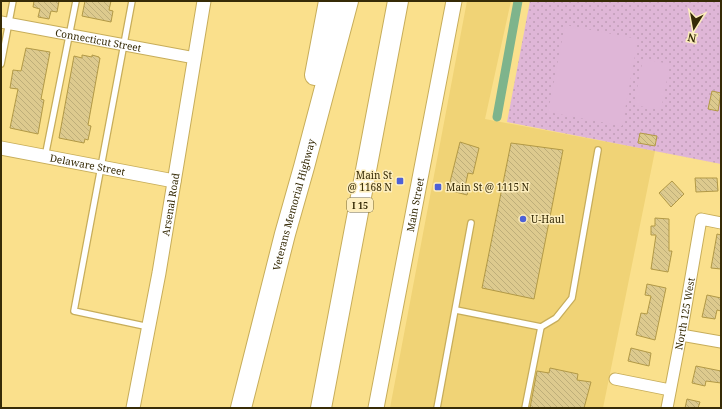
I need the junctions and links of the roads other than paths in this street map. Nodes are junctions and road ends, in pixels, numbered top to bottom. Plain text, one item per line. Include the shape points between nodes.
1 (13, 1) edge
2 (76, 1) edge
3 (132, 1) edge
4 (204, 1) edge
5 (329, 1) edge
6 (348, 1) edge
7 (398, 1) edge
8 (454, 1) edge
9 (5, 23) edge
10 (69, 34) junction
11 (124, 45) junction
12 (195, 58) junction
13 (1, 64) edge
14 (1, 148) edge
15 (598, 150) dead end
16 (45, 157) junction
17 (101, 168) junction
18 (174, 181) junction
19 (471, 223) dead end
20 (721, 223) edge
21 (285, 234) junction
22 (456, 310) junction
23 (149, 327) junction
24 (541, 327) junction
25 (681, 335) junction
26 (721, 342) edge
27 (615, 379) dead end
28 (670, 390) junction
29 (133, 408) edge
30 (241, 408) edge
31 (321, 408) edge
32 (376, 408) edge
33 (437, 408) edge
34 (525, 408) edge
35 (667, 408) edge

1 - 9 lane
2 - 10 lane
3 - 11 lane
4 - 12 street, Arsenal Road
5 - 21 highway
6 - 21 highway, Veterans Memorial Highway
7 - 31 highway, I 15
8 - 32 main road, Main Street
9 - 10 street, Connecticut Street
9 - 13 lane
10 - 11 street, Connecticut Street
10 - 16 lane
11 - 12 street, Connecticut Street
11 - 17 lane
12 - 18 street, Arsenal Road
14 - 16 street, Delaware Street
15 - 24 lane via 572,298 556,318
16 - 17 street, Delaware Street
17 - 18 street, Delaware Street
17 - 23 lane via 74,311
18 - 23 street, Arsenal Road
19 - 22 lane
20 - 25 street, North 125 West via 701,219
21 - 30 highway, Veterans Memorial Highway
22 - 24 lane
22 - 33 lane
23 - 29 street, Arsenal Road
24 - 34 lane
25 - 26 street
25 - 28 street, North 125 West
27 - 28 street
28 - 35 street, North 125 West

